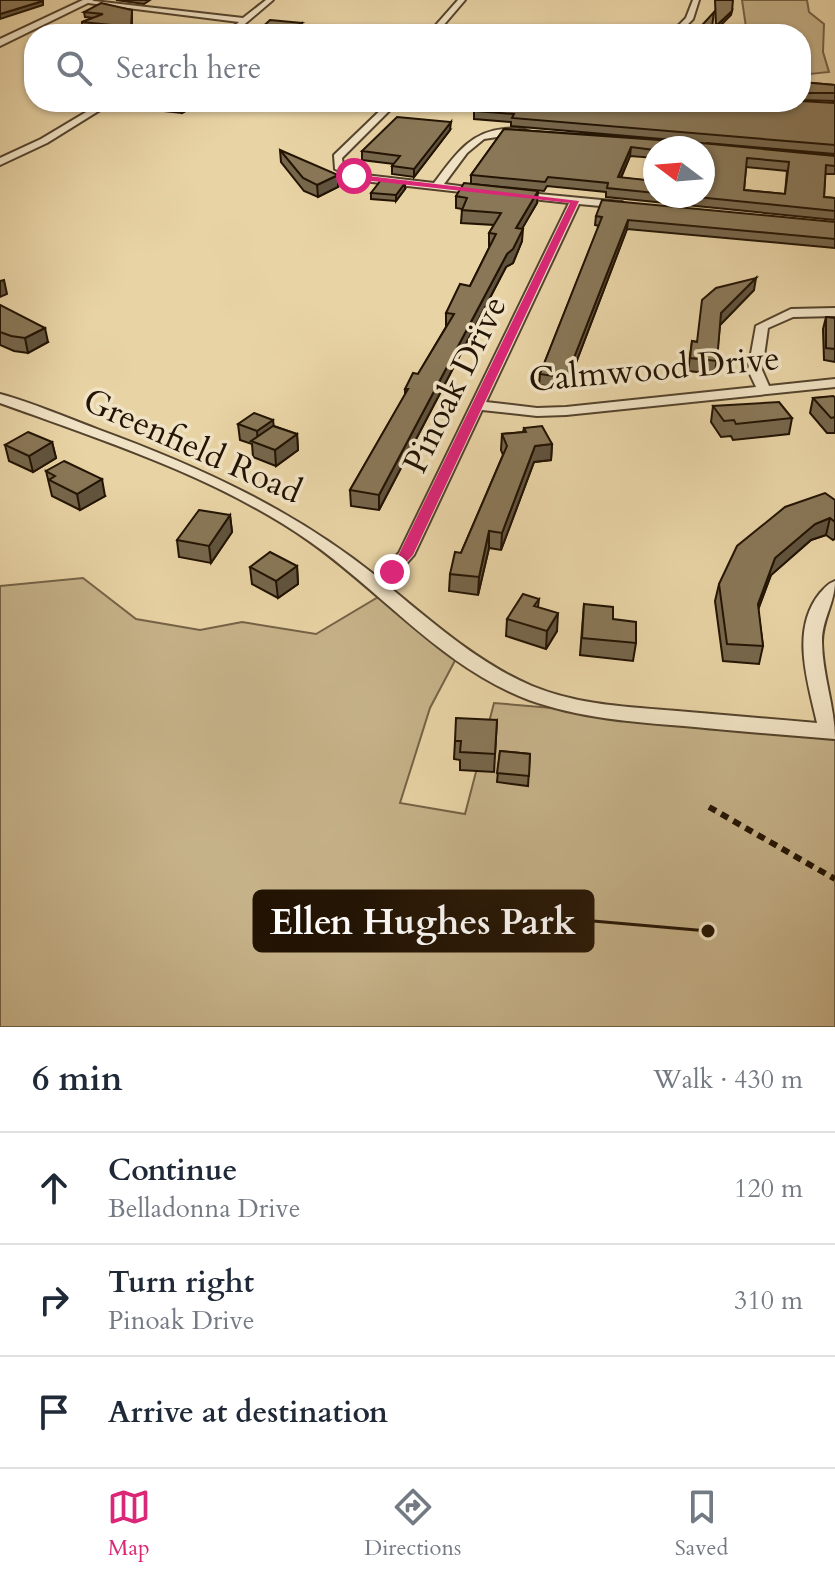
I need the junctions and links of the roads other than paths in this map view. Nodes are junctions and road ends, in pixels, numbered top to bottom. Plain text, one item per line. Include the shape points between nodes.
1 (270, 0) edge
2 (462, 0) edge
3 (696, 0) edge
4 (89, 1) edge
5 (247, 21) junction
6 (40, 24) edge
7 (243, 24) edge
8 (441, 24) edge
9 (684, 24) edge
10 (24, 32) edge
11 (0, 43) edge
12 (92, 112) edge
13 (384, 112) edge
14 (539, 134) edge
15 (0, 162) edge
16 (436, 187) junction
17 (575, 201) junction
18 (639, 207) edge
19 (835, 312) edge
20 (835, 383) edge
21 (764, 390) junction
22 (0, 398) edge
23 (478, 405) junction
24 (376, 586) junction
25 (835, 587) edge
26 (832, 732) edge

1 - 5 street
2 - 8 street
3 - 9 street
4 - 5 street
4 - 6 street
5 - 7 street
10 - 11 street
12 - 15 street
13 - 16 street via 335,164 363,178
14 - 16 street via 481,135
16 - 17 street
17 - 18 street
17 - 23 street, Pinoak Drive
19 - 21 street via 791,313 762,326 755,370
20 - 21 street, Calmwood Drive
21 - 23 street, Calmwood Drive via 566,411
22 - 24 street, Greenfield Road via 169,463 284,518
23 - 24 street, Pinoak Drive via 406,555
24 - 26 street, Greenfield Road via 470,660 543,697 612,713
25 - 26 street via 821,602 812,628

